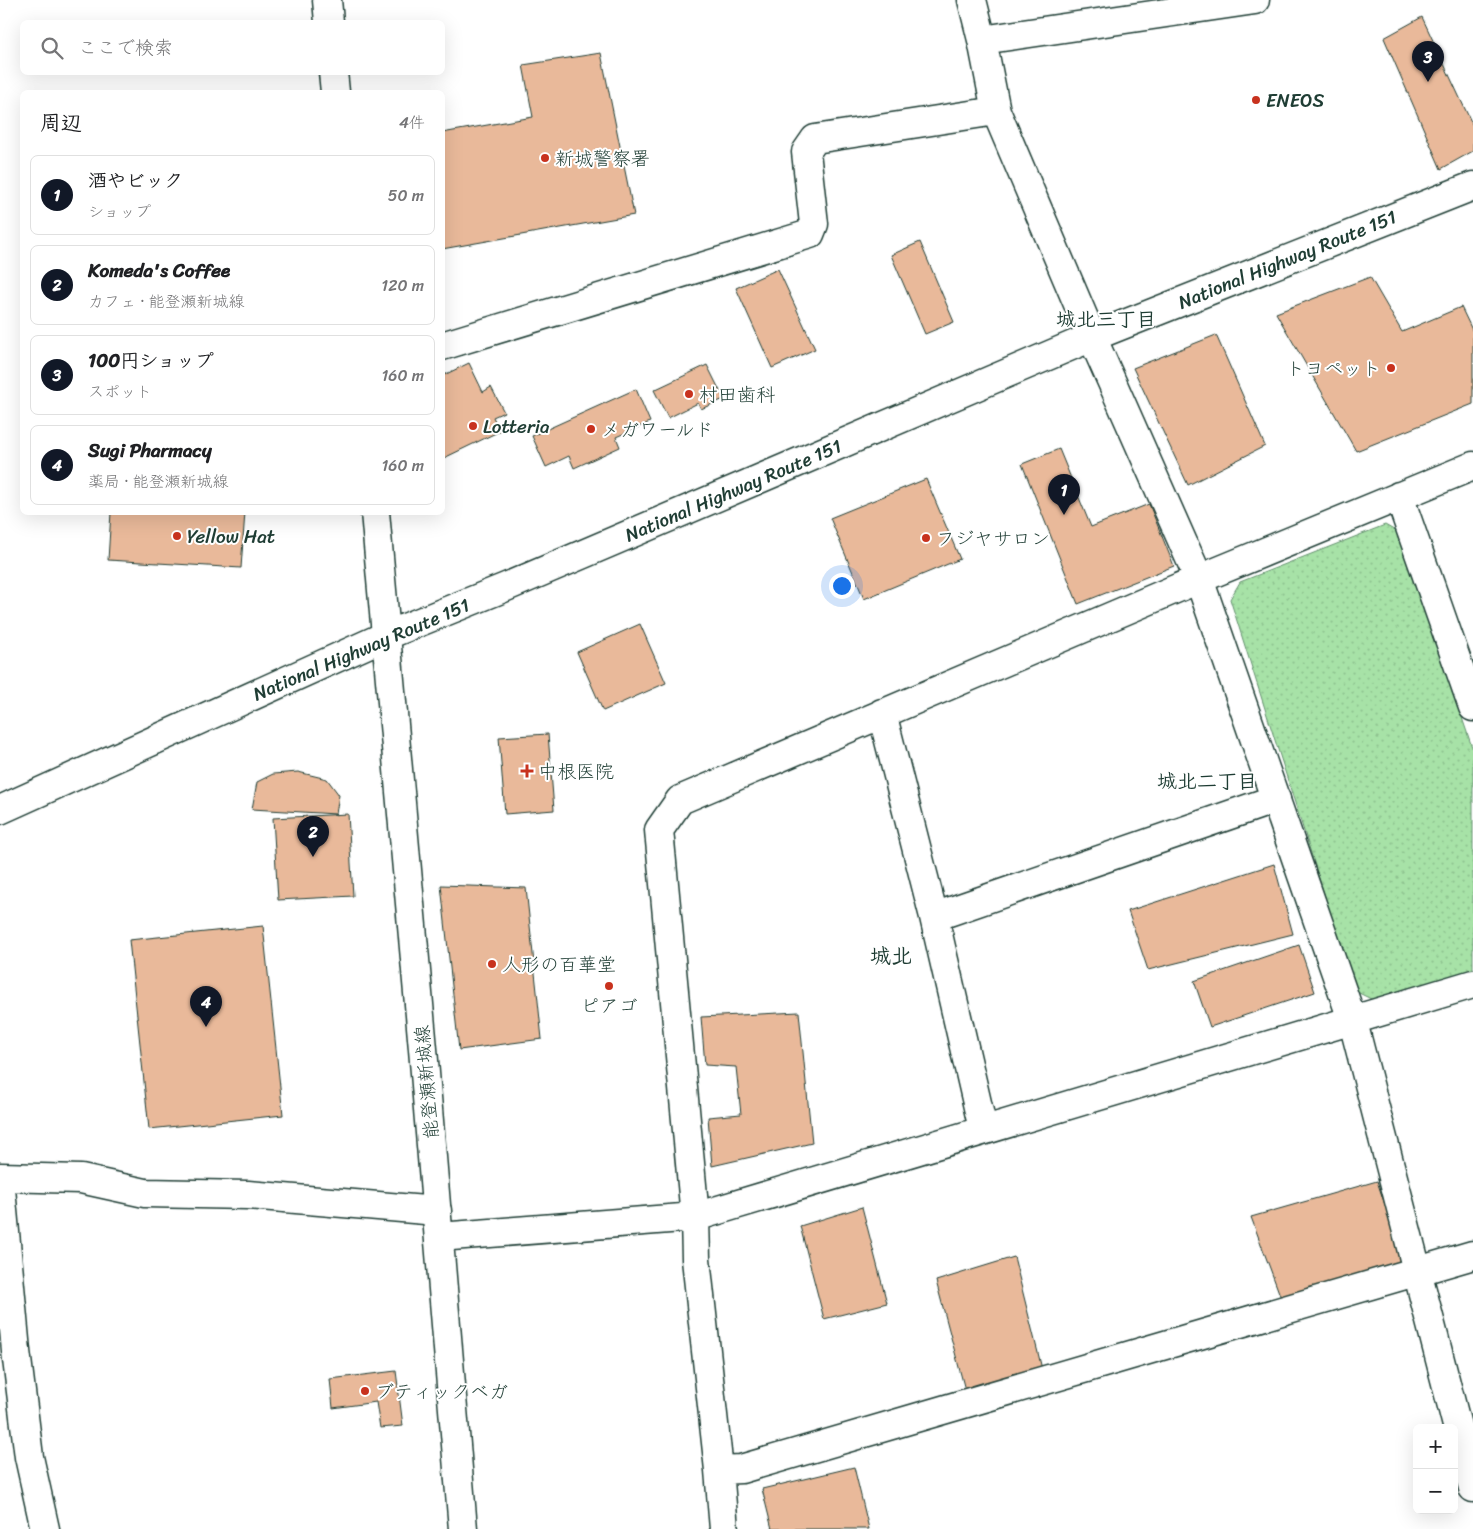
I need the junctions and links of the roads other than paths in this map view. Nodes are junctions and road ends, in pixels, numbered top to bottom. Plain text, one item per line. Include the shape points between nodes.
1 (327, 0) edge
2 (972, 0) edge
3 (1255, 0) edge
4 (329, 20) edge
5 (982, 40) junction
6 (333, 75) edge
7 (336, 90) edge
8 (996, 111) junction
9 (1473, 186) edge
10 (1092, 337) junction
11 (445, 345) edge
12 (1473, 466) edge
13 (1399, 496) junction
14 (375, 515) edge
15 (1199, 579) junction
16 (385, 636) junction
17 (1473, 707) edge
18 (882, 713) junction
19 (1276, 799) junction
20 (0, 810) edge
21 (934, 917) junction
22 (1473, 984) edge
23 (1353, 1022) junction
24 (983, 1129) junction
25 (0, 1177) edge
26 (437, 1210) junction
27 (695, 1217) junction
28 (439, 1237) junction
29 (1473, 1255) edge
30 (1417, 1271) junction
31 (719, 1470) junction
32 (1473, 1488) edge
33 (45, 1529) edge
34 (463, 1529) edge
35 (724, 1529) edge

1 - 4 main road
2 - 5 main road
3 - 5 main road
5 - 8 main road
6 - 7 main road
8 - 10 main road
8 - 11 main road via 816,139 806,152 814,224 810,234
9 - 10 main road, National Highway Route 151
10 - 15 main road
10 - 16 main road, National Highway Route 151
12 - 13 main road
13 - 15 main road
13 - 17 main road
14 - 16 main road, 能登瀬新城線
15 - 18 main road
15 - 19 main road
16 - 20 main road, National Highway Route 151
16 - 26 main road, 能登瀬新城線
18 - 21 main road
18 - 27 main road via 680,800 659,830
19 - 21 main road
19 - 23 main road
21 - 24 main road
22 - 23 main road
23 - 24 main road
23 - 30 main road
24 - 27 main road
25 - 26 main road via 81,1179 146,1193 248,1195
25 - 33 main road via 24,1418
26 - 28 main road, 能登瀬新城線
27 - 28 main road
27 - 31 main road via 696,1259
28 - 34 main road, 能登瀬新城線
29 - 30 main road
30 - 31 main road via 741,1469
30 - 32 main road
31 - 35 main road

